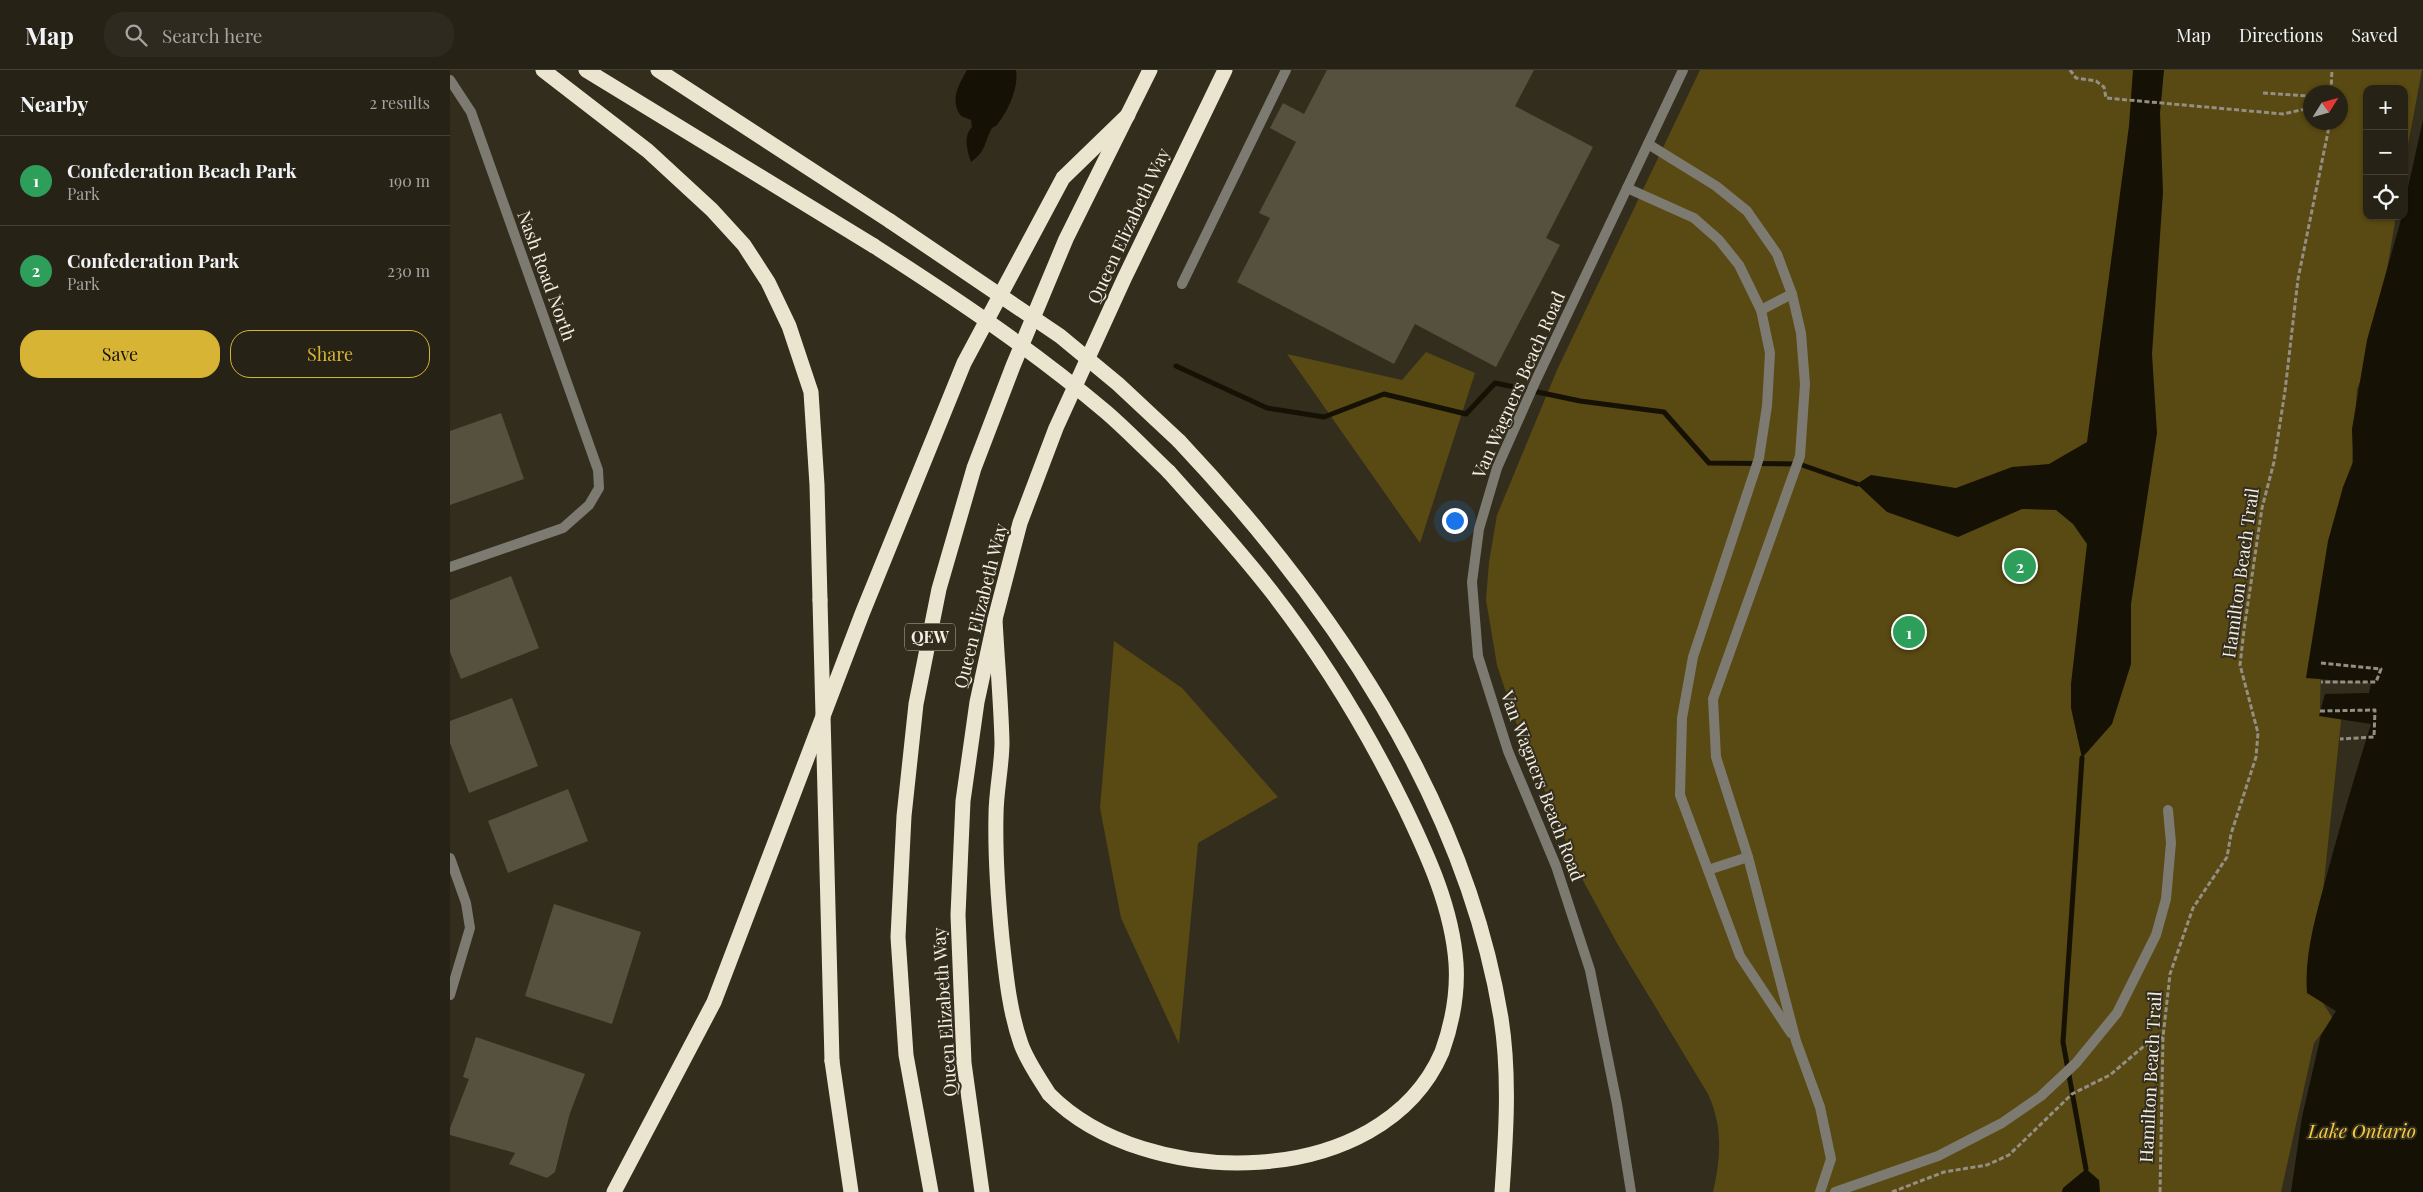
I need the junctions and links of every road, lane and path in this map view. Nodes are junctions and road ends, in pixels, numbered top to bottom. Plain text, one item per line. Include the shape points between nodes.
1 (543, 70) edge
2 (586, 70) edge
3 (658, 70) edge
4 (1150, 70) edge
5 (1225, 70) edge
6 (1286, 70) edge
7 (1683, 70) edge
8 (2070, 70) edge
9 (2332, 70) edge
10 (450, 80) edge
11 (2332, 85) edge
12 (2262, 93) dead end
13 (2303, 96) edge
14 (2303, 110) edge
15 (1128, 115) junction
16 (2328, 130) edge
17 (1648, 144) junction
18 (1627, 188) junction
19 (1182, 284) dead end
20 (1792, 294) junction
21 (1761, 310) junction
22 (450, 567) edge
23 (995, 618) junction
24 (2321, 663) dead end
25 (2321, 682) dead end
26 (2320, 711) dead end
27 (2340, 739) dead end
28 (2168, 810) dead end
29 (1748, 856) junction
30 (450, 858) edge
31 (1708, 870) junction
32 (450, 995) edge
33 (2163, 1037) junction
34 (1796, 1041) junction
35 (1101, 1147) dead end
36 (1369, 1148) dead end
37 (614, 1192) edge
38 (852, 1192) edge
39 (931, 1192) edge
40 (982, 1192) edge
41 (1502, 1192) edge
42 (1631, 1192) edge
43 (1820, 1192) edge
44 (1835, 1192) edge
45 (1892, 1192) edge
46 (2160, 1192) edge

1 - 38 highway, bridge via 648,150 744,245 768,282 789,326 811,392 818,485 832,1061
2 - 36 highway, bridge via 874,246 963,303 1041,360 1107,413 1169,472 1273,593 1328,671 1380,758 1420,838 1452,932 1456,966 1450,1030 1437,1066 1402,1120
3 - 41 highway, bridge via 1060,336 1179,441 1229,494 1316,603 1356,661 1406,748 1443,826 1469,893 1488,957 1501,1020 1506,1126
4 - 15 highway, Queen Elizabeth Way / QEW
5 - 23 highway, Queen Elizabeth Way via 1056,428 1020,523
6 - 19 street
7 - 17 street, Van Wagners Beach Road
8 - 14 path via 2076,78 2096,81 2104,87 2106,98 2283,114
9 - 11 path
10 - 22 street, Nash Road North via 471,112 598,470 599,488 589,505 564,528
12 - 13 path
15 - 37 highway via 1063,178 964,363 862,614 714,1002
15 - 39 highway, Queen Elizabeth Way / QEW via 1066,239 974,468 939,589 916,704 904,816 898,937 906,1055
16 - 33 path, Hamilton Beach Trail via 2298,278 2277,444 2262,508 2244,630 2240,665 2258,733 2256,757 2231,834 2227,857 2193,908 2170,974
17 - 18 street, Van Wagners Beach Road
17 - 20 street via 1716,186 1747,211 1777,254
18 - 21 street via 1694,218 1719,240 1739,266
18 - 42 street, Van Wagners Beach Road via 1497,468 1479,529 1472,582 1478,656 1508,751 1556,866 1590,970
20 - 21 street
20 - 29 street via 1801,333 1805,384 1800,456 1713,699 1716,757
21 - 31 street via 1770,353 1767,406 1759,458 1693,657 1682,718 1680,795
23 - 35 highway via 1002,746 996,812 997,882 1009,996 1021,1045 1038,1078 1059,1109 1085,1136
23 - 40 highway, Queen Elizabeth Way via 977,702 963,801 958,915 964,1063
24 - 25 path via 2381,669 2376,682
26 - 27 path via 2375,710 2374,737
28 - 44 street via 2171,843 2166,900 2156,935 2117,1013 2076,1063 2041,1096 2002,1123 1938,1156
29 - 31 street
29 - 34 street
30 - 32 street via 466,903 470,928
31 - 34 street via 1740,956
33 - 45 path via 2144,1046 2110,1074 2072,1094 2009,1155 1987,1165 1944,1172
33 - 46 path, Hamilton Beach Trail
34 - 43 street via 1820,1107 1831,1159

